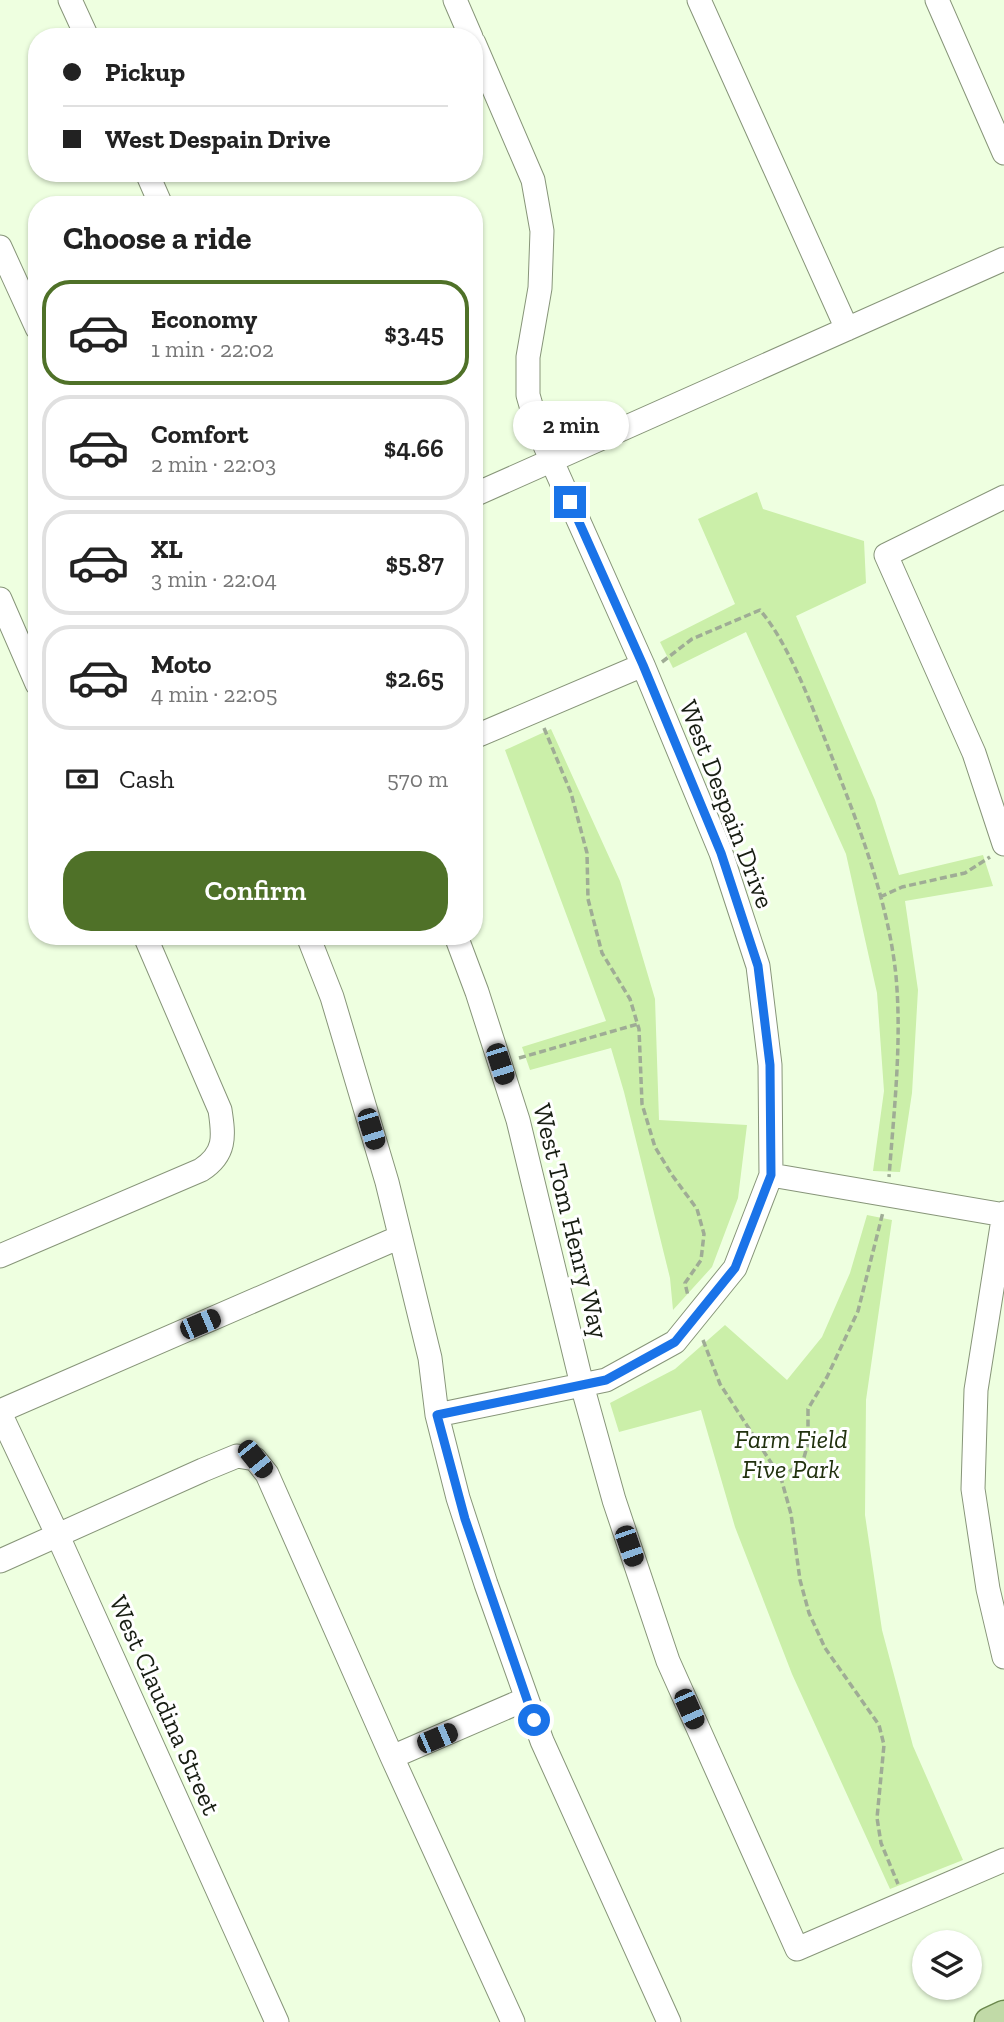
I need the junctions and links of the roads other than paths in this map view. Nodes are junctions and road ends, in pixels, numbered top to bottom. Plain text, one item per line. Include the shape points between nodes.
1 (70, 0) edge
2 (454, 0) edge
3 (699, 0) edge
4 (937, 0) edge
5 (83, 28) edge
6 (467, 28) edge
7 (483, 64) edge
8 (1004, 153) edge
9 (0, 247) edge
10 (1004, 259) edge
11 (28, 308) edge
12 (847, 329) junction
13 (551, 460) junction
14 (483, 491) edge
15 (1004, 497) edge
16 (0, 599) edge
17 (28, 663) edge
18 (644, 670) junction
19 (483, 733) edge
20 (1002, 839) edge
21 (149, 945) edge
22 (311, 945) edge
23 (459, 945) edge
24 (771, 1175) junction
25 (1004, 1215) edge
26 (400, 1237) junction
27 (0, 1256) edge
28 (582, 1385) junction
29 (0, 1412) edge
30 (437, 1415) junction
31 (57, 1534) junction
32 (0, 1561) edge
33 (1004, 1657) edge
34 (526, 1699) junction
35 (392, 1757) junction
36 (1004, 1860) edge
37 (1004, 2015) edge
38 (277, 2022) edge
39 (513, 2022) edge
40 (669, 2022) edge
41 (989, 2022) edge

1 - 5 street
2 - 6 street
3 - 12 street
4 - 8 street
7 - 13 street, West Despain Drive via 533,180 542,231 528,395
9 - 11 street
10 - 12 street
12 - 13 street
13 - 14 street
13 - 18 street, West Despain Drive
15 - 20 street via 886,555 974,753
16 - 17 street
18 - 19 street
18 - 24 street, West Despain Drive via 721,853 758,966 770,1065
21 - 27 street via 220,1110 221,1148 214,1162 201,1170
22 - 26 street via 332,996
23 - 28 street, West Tom Henry Way via 518,1120
24 - 25 street
24 - 28 street, West Despain Drive via 735,1268 675,1342 606,1380
25 - 33 street via 976,1390 973,1489
26 - 29 street
26 - 30 street via 429,1358
28 - 30 street, West Despain Drive
28 - 36 street, West Tom Henry Way via 614,1500 668,1661 797,1949
29 - 31 street, West Claudina Street
30 - 34 street via 462,1510
31 - 32 street
31 - 35 street via 237,1456 255,1459 267,1474
31 - 38 street, West Claudina Street
34 - 35 street
34 - 40 street
35 - 39 street
37 - 41 main road

